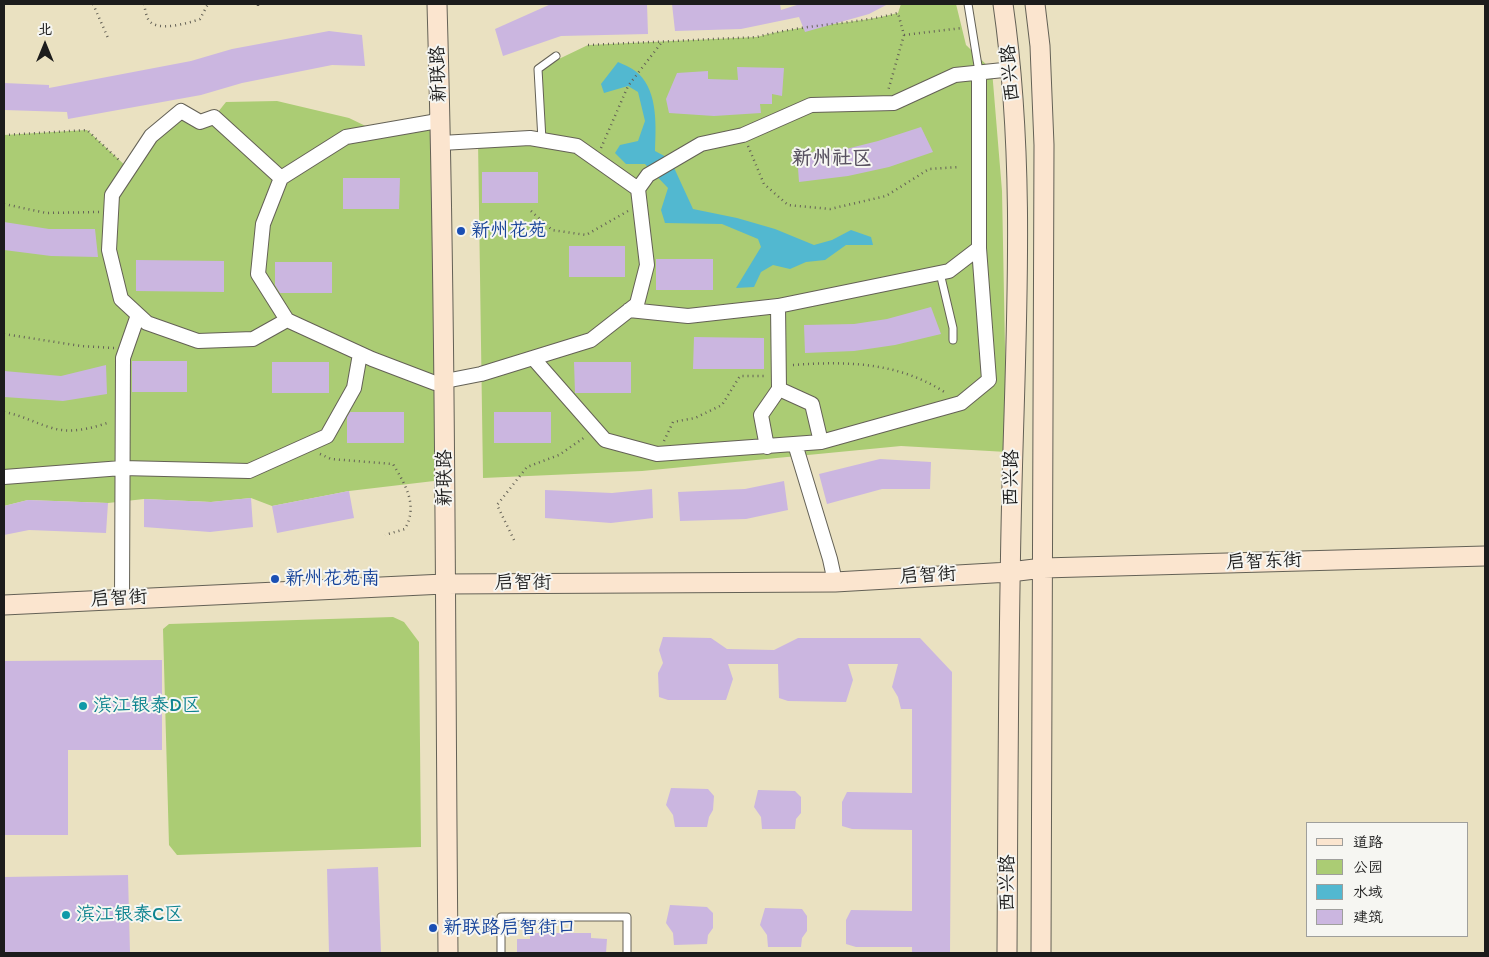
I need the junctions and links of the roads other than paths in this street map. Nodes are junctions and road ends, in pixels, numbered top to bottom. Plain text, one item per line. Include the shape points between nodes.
1 (437, 4) edge
2 (968, 4) edge
3 (1003, 4) edge
4 (1035, 4) edge
5 (556, 56) dead end
6 (1013, 69) junction
7 (979, 72) junction
8 (440, 117) junction
9 (542, 140) junction
10 (441, 143) junction
11 (282, 178) junction
12 (638, 189) junction
13 (979, 248) junction
14 (940, 273) junction
15 (778, 306) junction
16 (629, 310) junction
17 (138, 315) junction
18 (287, 320) junction
19 (953, 340) dead end
20 (360, 354) junction
21 (533, 358) junction
22 (779, 377) junction
23 (446, 382) junction
24 (821, 442) junction
25 (795, 444) junction
26 (767, 447) junction
27 (122, 468) junction
28 (4, 478) edge
29 (1485, 556) edge
30 (1043, 568) junction
31 (1010, 572) junction
32 (835, 582) junction
33 (444, 584) junction
34 (122, 599) junction
35 (4, 605) edge
36 (448, 953) edge
37 (501, 953) edge
38 (627, 953) edge
39 (1007, 953) edge
40 (1041, 953) edge

1 - 8 street, 新联路
2 - 7 lane
3 - 6 street, 西兴路
4 - 30 street, 西兴路 via 1044,145
5 - 9 lane via 538,69
6 - 7 street
6 - 31 street, 西兴路 via 1017,285
7 - 12 street via 955,75 894,103 811,105 744,135 701,144 648,175
7 - 13 street
8 - 10 street, 新联路
8 - 11 street via 432,122 346,137
9 - 10 street
9 - 12 street via 577,146
10 - 23 street, 新联路
11 - 17 street via 214,117 200,122 181,111 151,136 112,194 108,250 121,299
11 - 18 street via 263,224 258,274
12 - 16 street via 647,266 637,304
13 - 14 street via 948,271
13 - 24 street via 989,380 962,403
14 - 15 street
14 - 19 lane
15 - 16 street via 688,316
15 - 22 street
16 - 21 street via 591,340
17 - 18 street via 147,323 198,341 252,339
17 - 27 street via 123,358
18 - 20 street
20 - 23 street via 436,383
20 - 27 street via 354,388 327,436 249,471
21 - 23 street
21 - 26 street via 605,440 657,454
22 - 24 street via 812,404
22 - 26 street via 761,415
23 - 33 street, 新联路
24 - 25 street
25 - 26 street
25 - 32 street
27 - 28 street
27 - 34 street
29 - 30 street, 启智东街
30 - 31 street, 启智街
30 - 40 street, 西兴路
31 - 32 street, 启智街
31 - 39 street, 西兴路
32 - 33 street, 启智街
33 - 34 street, 启智街
33 - 36 street, 新联路
34 - 35 street, 启智街
37 - 38 lane via 501,917 627,917

